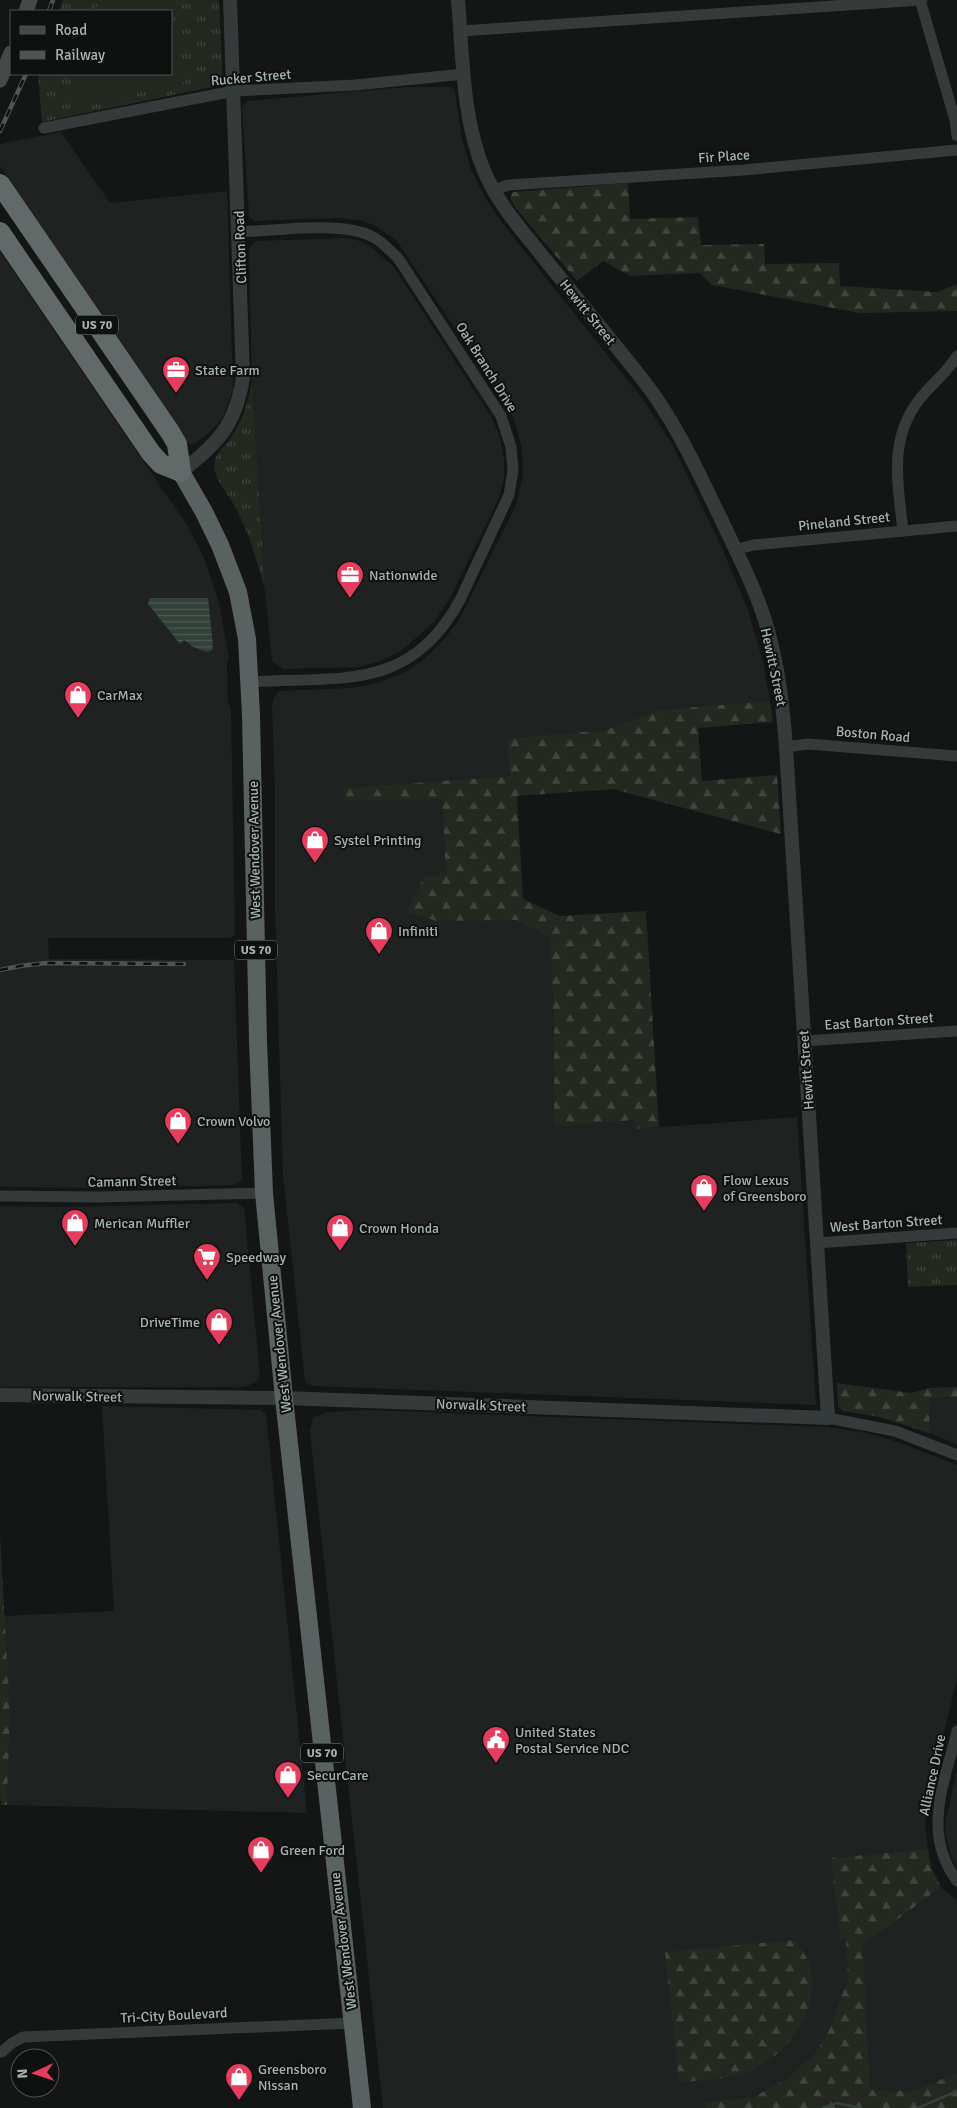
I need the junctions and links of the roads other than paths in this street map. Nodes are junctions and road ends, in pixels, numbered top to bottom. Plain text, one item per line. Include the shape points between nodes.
1 (230, 0) edge
2 (458, 0) edge
3 (921, 0) edge
4 (460, 31) junction
5 (10, 55) edge
6 (464, 74) junction
7 (0, 80) edge
8 (234, 91) junction
9 (44, 128) dead end
10 (957, 136) edge
11 (957, 150) edge
12 (0, 184) edge
13 (494, 190) junction
14 (0, 232) edge
15 (239, 232) junction
16 (957, 356) edge
17 (180, 472) junction
18 (957, 526) edge
19 (903, 531) junction
20 (735, 550) junction
21 (250, 682) junction
22 (786, 748) junction
23 (957, 756) edge
24 (957, 1031) edge
25 (804, 1041) junction
26 (264, 1193) junction
27 (0, 1196) edge
28 (957, 1233) edge
29 (816, 1243) junction
30 (0, 1396) edge
31 (284, 1398) junction
32 (828, 1418) junction
33 (957, 1455) edge
34 (957, 1731) edge
35 (957, 1881) edge
36 (352, 2022) junction
37 (2, 2052) dead end
38 (362, 2108) edge

1 - 8 street, Clifton Road
2 - 4 street, Hewitt Street
3 - 4 street
3 - 10 street
4 - 6 street, Hewitt Street
5 - 7 main road
6 - 8 street, Rucker Street via 355,85
6 - 13 street, Hewitt Street via 467,110 475,145
8 - 9 street, Rucker Street
8 - 15 street, Clifton Road
11 - 13 street, Fir Place via 744,170 508,185
12 - 17 highway, West Wendover Avenue / US 70 via 170,432 177,444
13 - 20 street, Hewitt Street via 527,237 668,414
14 - 17 highway, US 70 via 151,452 162,464
15 - 17 street, Clifton Road via 244,363 241,391 223,434
15 - 21 street, Oak Branch Drive via 340,229 359,232 380,241 398,258 501,416 511,447 513,470 505,506 460,600 436,636 417,653 390,668 359,677
16 - 19 street via 906,420 898,448 897,478
17 - 21 highway, West Wendover Avenue / US 70 via 212,528 236,585 247,639
18 - 19 street, Pineland Street
19 - 20 street, Pineland Street via 753,545
20 - 22 street, Hewitt Street via 768,630 780,687
21 - 26 highway, West Wendover Avenue / US 70
22 - 23 street, Boston Road via 808,744
22 - 25 street, Hewitt Street
24 - 25 street, East Barton Street
25 - 29 street, Hewitt Street
26 - 27 street, Camann Street
26 - 31 highway, West Wendover Avenue / US 70
28 - 29 street, West Barton Street
29 - 32 street, Hewitt Street
30 - 31 street, Norwalk Street
31 - 32 street, Norwalk Street
31 - 36 highway, West Wendover Avenue / US 70
32 - 33 street, Norwalk Street via 895,1431
34 - 35 street, Alliance Drive via 936,1828 943,1856
36 - 37 street, Tri-City Boulevard via 23,2037
36 - 38 highway, West Wendover Avenue / US 70

